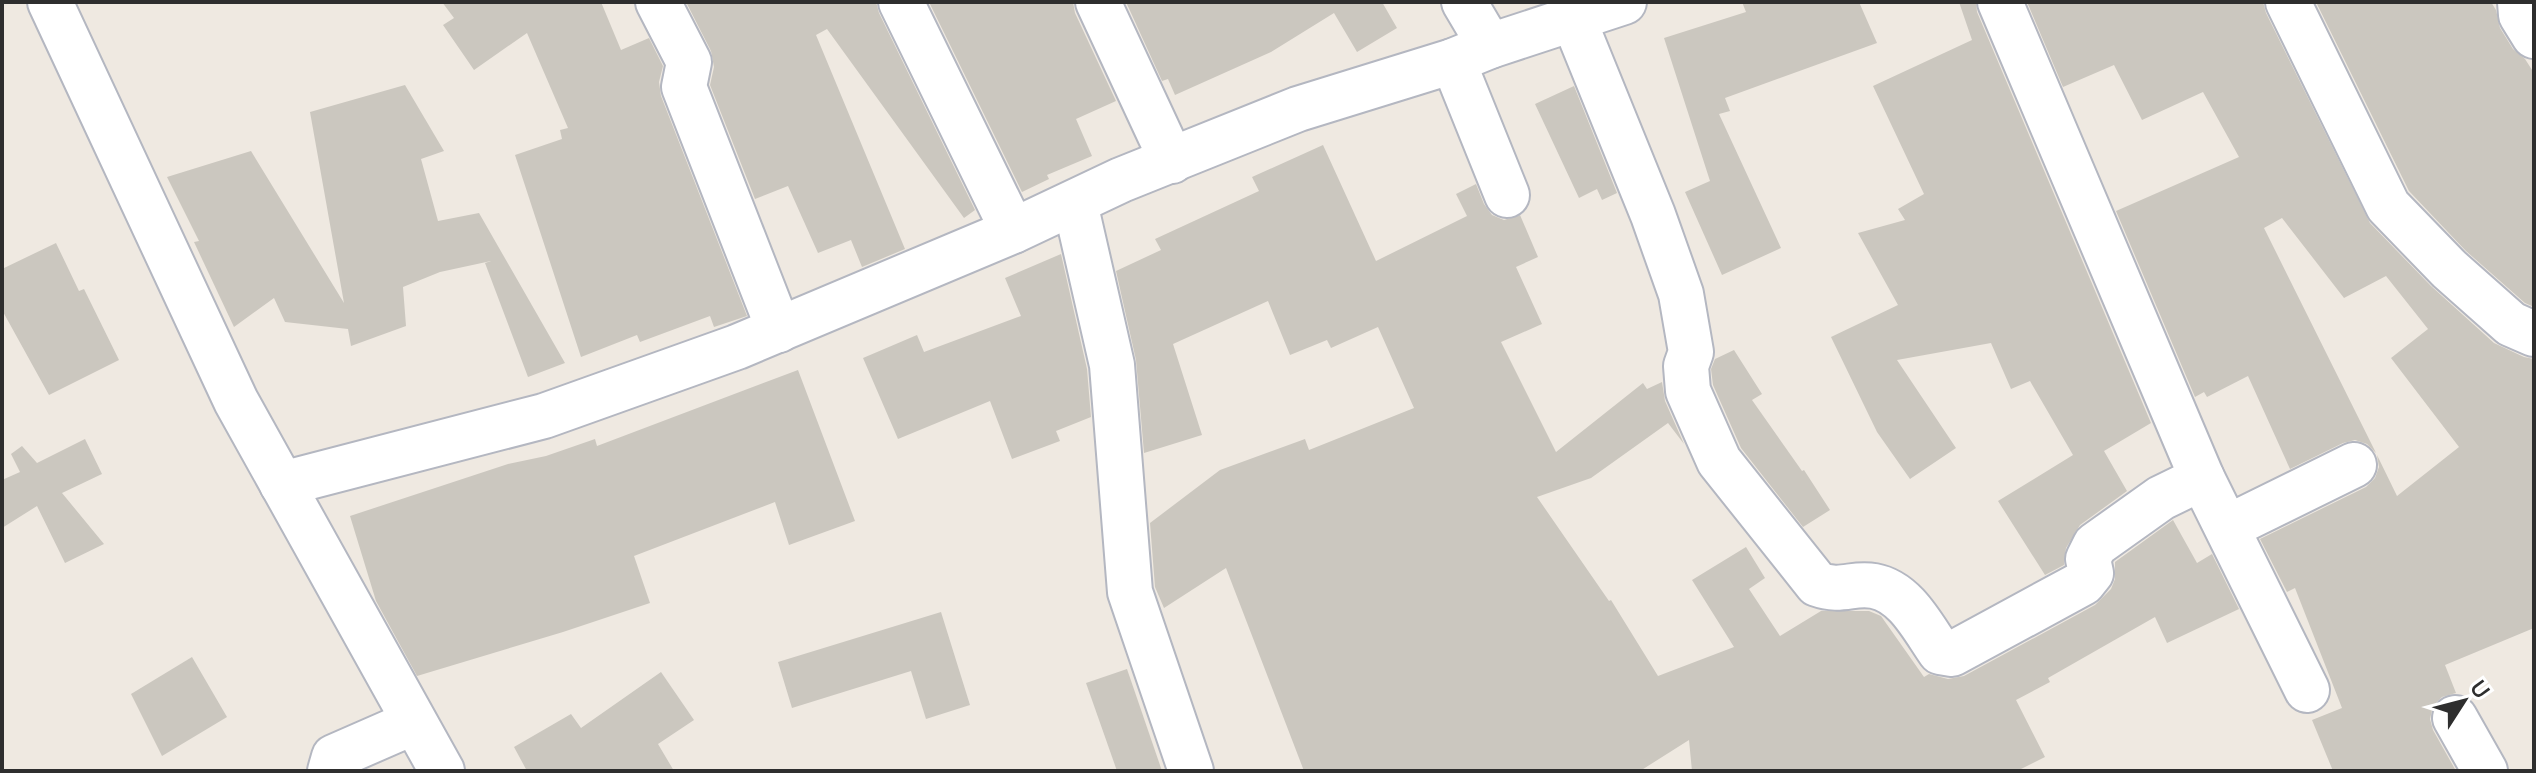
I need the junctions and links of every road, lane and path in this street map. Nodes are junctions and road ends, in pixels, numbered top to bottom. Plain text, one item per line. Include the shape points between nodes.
1 (50, 2) edge
2 (658, 2) edge
3 (901, 2) edge
4 (1098, 2) edge
5 (1464, 2) edge
6 (1624, 2) edge
7 (2000, 2) edge
8 (2288, 2) edge
9 (2520, 2) edge
10 (1573, 18) junction
11 (2534, 36) edge
12 (1471, 53) junction
13 (1172, 161) junction
14 (1507, 195) dead end
15 (1075, 203) junction
16 (1013, 231) junction
17 (779, 330) junction
18 (2534, 334) edge
19 (2354, 465) dead end
20 (2202, 478) junction
21 (282, 484) junction
22 (2228, 527) junction
23 (2307, 690) dead end
24 (2455, 718) dead end
25 (414, 722) junction
26 (330, 771) edge
27 (442, 771) edge
28 (1191, 771) edge
29 (2485, 771) edge

1 - 21 street via 236,401
2 - 17 street via 689,62 684,87
3 - 16 street
4 - 13 street
5 - 12 street
6 - 10 street
7 - 20 street
8 - 18 street via 2388,206 2511,324
9 - 11 street via 2521,15
10 - 12 street
10 - 20 street via 1681,294 1691,352 1688,391 1719,461 1817,584 1833,590 1875,586 1903,600 1940,652 1952,654 2083,583 2091,573 2088,559 2095,545 2161,498
12 - 13 street via 1298,109
12 - 14 street
13 - 15 street
15 - 16 street
15 - 28 street via 1112,365 1130,592
16 - 17 street
17 - 21 street via 544,416
19 - 22 street
20 - 22 street
21 - 25 street
22 - 23 street
24 - 29 street
25 - 26 street via 334,757
25 - 27 street

